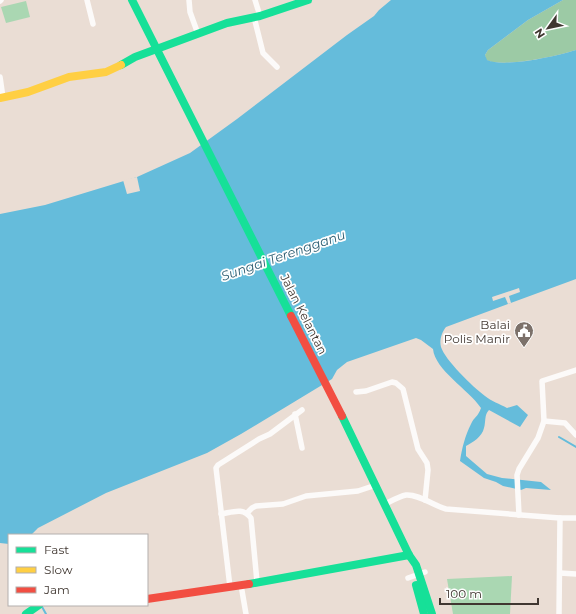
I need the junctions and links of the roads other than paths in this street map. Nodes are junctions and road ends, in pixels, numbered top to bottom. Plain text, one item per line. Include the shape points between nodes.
1 (87, 0) edge
2 (132, 0) edge
3 (189, 0) edge
4 (255, 0) edge
5 (308, 0) edge
6 (257, 16) junction
7 (93, 24) dead end
8 (198, 34) junction
9 (157, 49) junction
10 (277, 67) dead end
11 (0, 77) edge
12 (1, 98) edge
13 (576, 370) edge
14 (356, 392) dead end
15 (302, 410) dead end
16 (295, 414) junction
17 (544, 421) junction
18 (576, 435) edge
19 (302, 448) dead end
20 (376, 486) junction
21 (425, 500) junction
22 (385, 504) junction
23 (247, 513) junction
24 (221, 514) junction
25 (519, 515) junction
26 (560, 518) junction
27 (576, 518) edge
28 (408, 555) junction
29 (560, 573) junction
30 (576, 574) edge
31 (416, 575) junction
32 (257, 582) junction
33 (241, 585) junction
34 (230, 587) junction
35 (148, 599) edge
36 (38, 606) edge
37 (29, 613) edge
38 (246, 614) edge
39 (424, 614) edge
40 (432, 614) edge
41 (559, 614) edge

1 - 7 street
2 - 9 main road, Jalan Kelantan
3 - 8 street via 190,12
4 - 6 street
5 - 6 main road
6 - 8 main road via 227,23
6 - 10 street via 263,53
8 - 9 main road
9 - 12 main road via 106,72 69,77 28,92
9 - 20 main road, Jalan Kelantan
11 - 12 street
13 - 17 street via 542,381
14 - 21 street via 392,382 403,389 418,449 427,463
15 - 16 street
16 - 19 street
16 - 24 street via 270,434 218,465 216,472
17 - 18 street via 565,423
17 - 25 street via 538,438 517,474
20 - 22 main road, Jalan Kelantan
20 - 23 street via 358,491 306,496 283,504 256,506
21 - 22 street via 406,495
21 - 25 street via 446,509
22 - 28 main road, Jalan Kelantan
23 - 24 street via 242,511
23 - 32 street via 252,524
24 - 34 street
25 - 26 street
26 - 27 street
26 - 29 street
28 - 31 main road, Jalan Kelantan
28 - 32 main road
29 - 30 street
29 - 41 street
31 - 39 main road, Jalan Kelantan
31 - 40 main road, Jalan Kelantan
32 - 33 main road
33 - 34 main road
33 - 38 street
34 - 35 main road
36 - 37 main road

